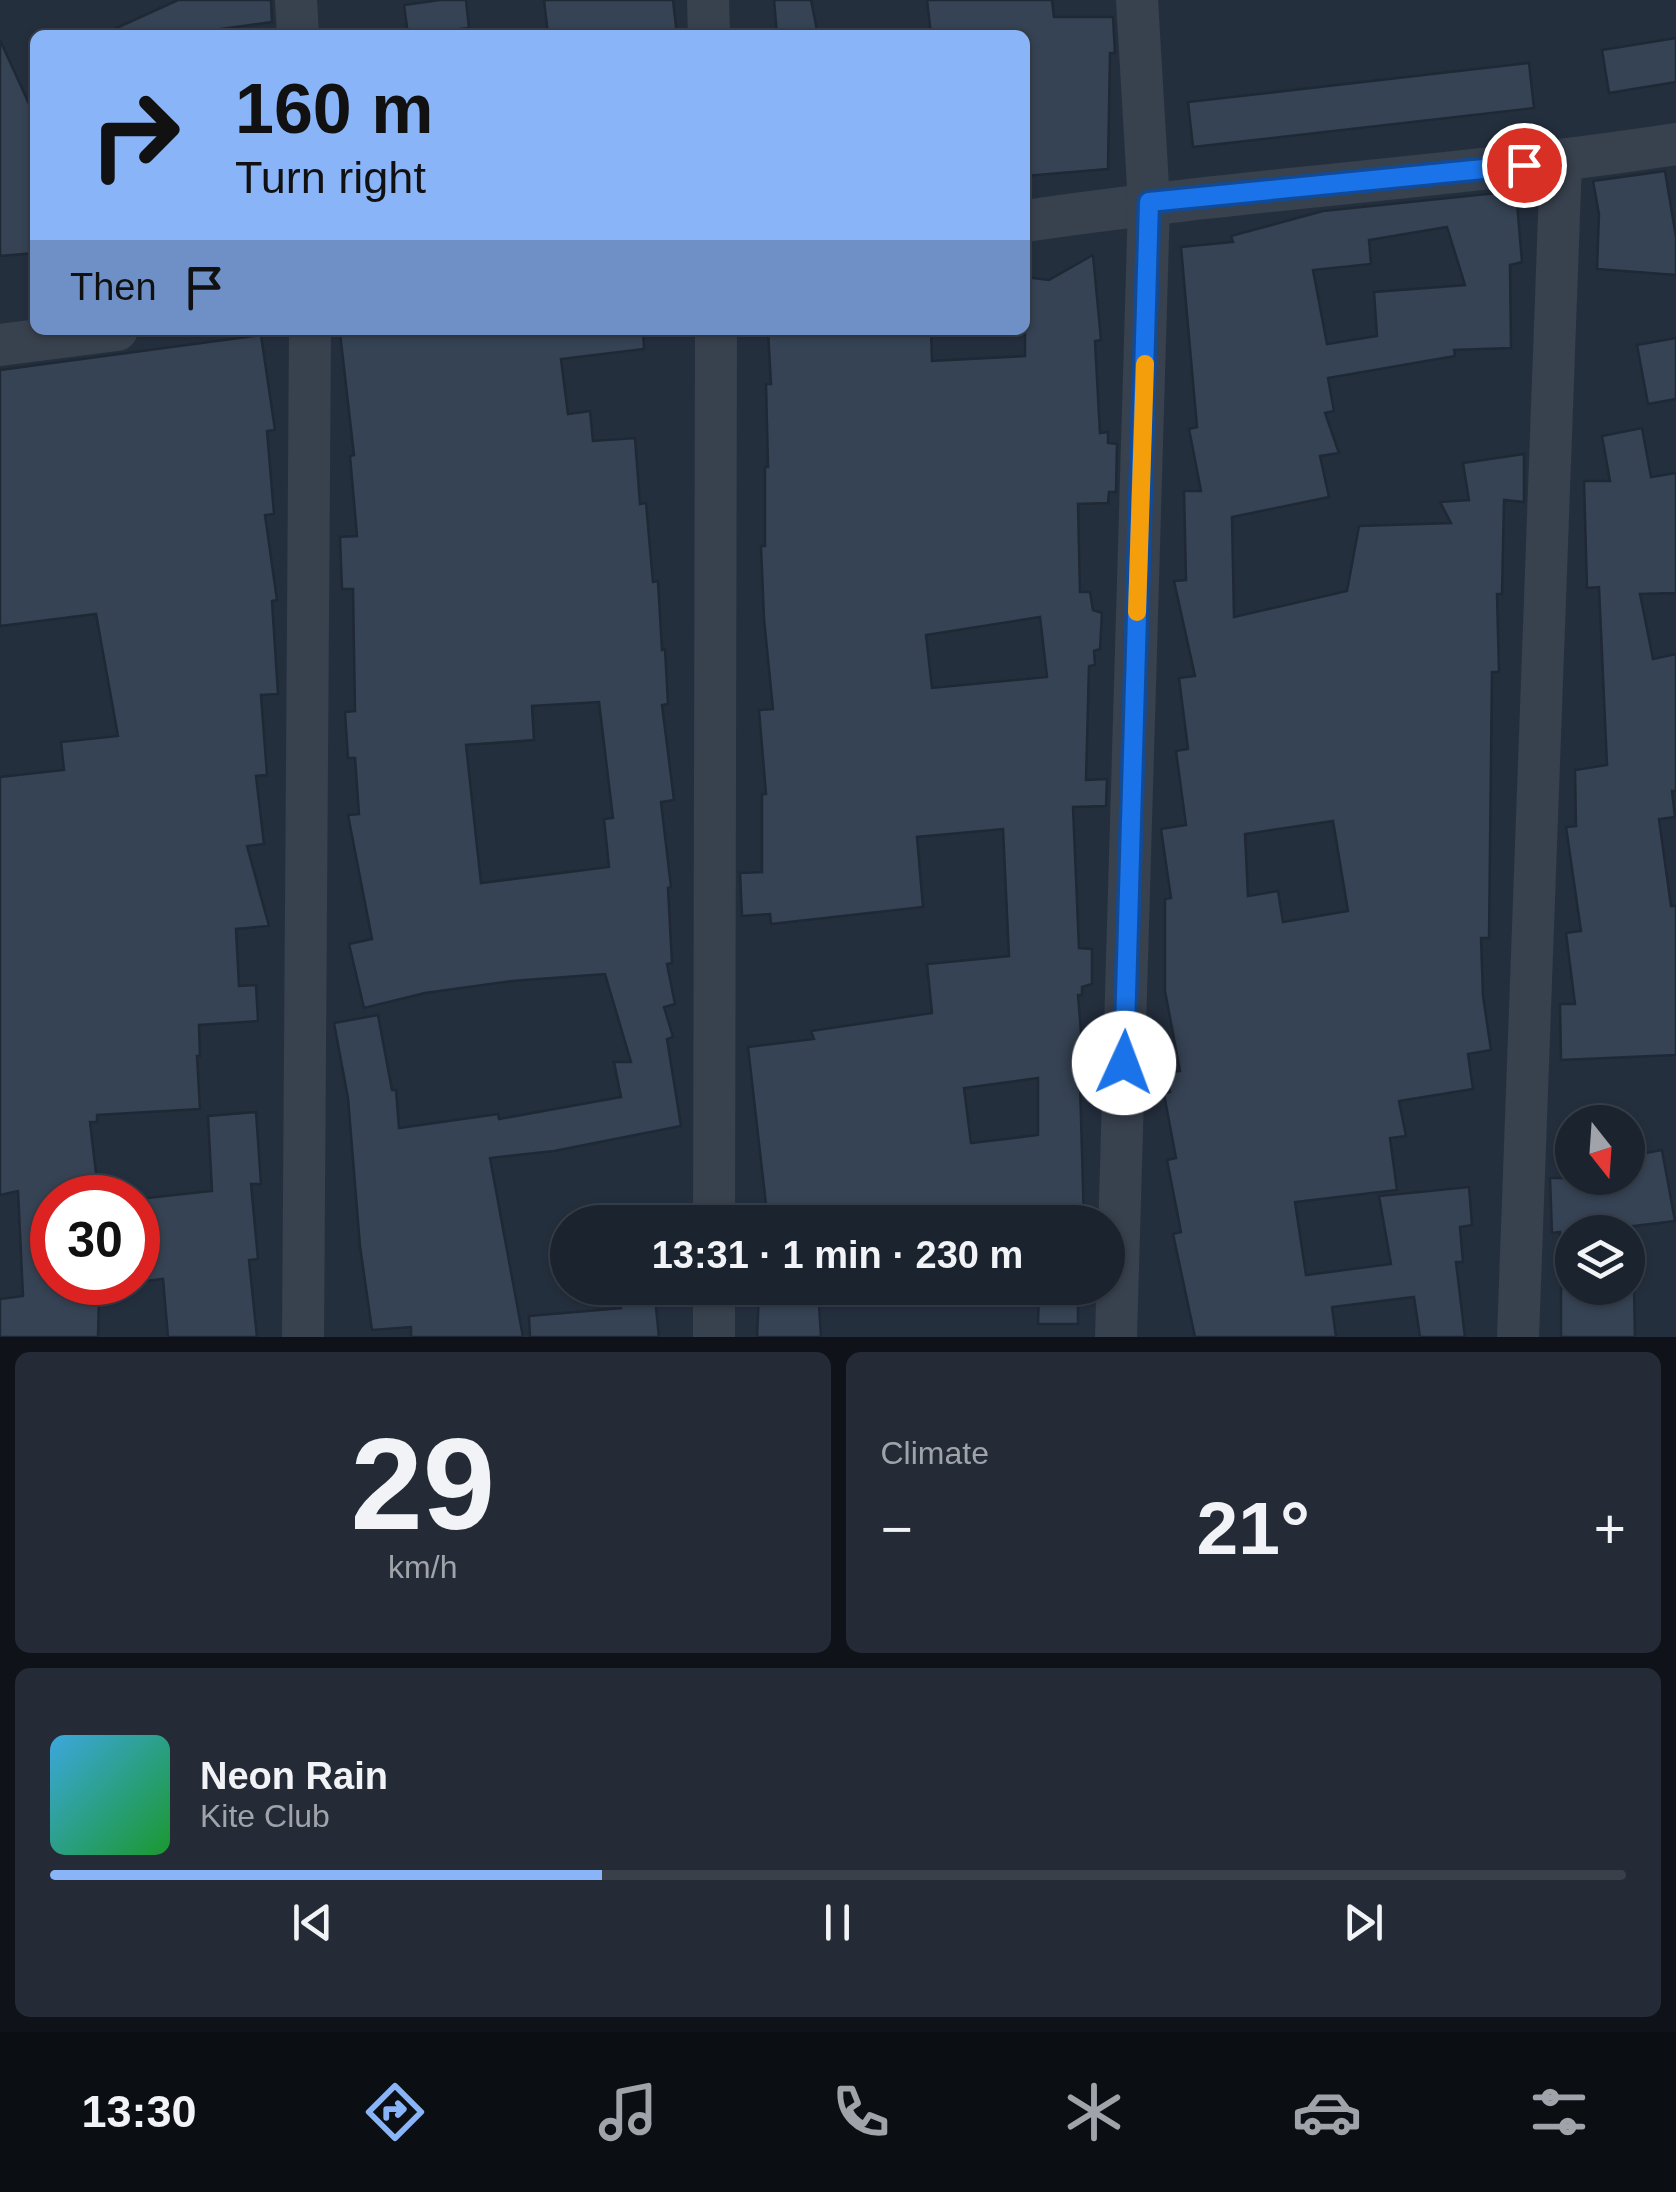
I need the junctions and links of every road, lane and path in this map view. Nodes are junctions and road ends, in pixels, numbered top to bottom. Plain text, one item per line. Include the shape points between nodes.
1 (296, 0) edge
2 (708, 0) edge
3 (1136, 0) edge
4 (298, 30) edge
5 (709, 30) edge
6 (1676, 144) edge
7 (1561, 161) junction
8 (1149, 202) junction
9 (1030, 220) edge
10 (79, 335) edge
11 (310, 335) edge
12 (716, 335) edge
13 (0, 345) edge
14 (714, 1205) edge
15 (714, 1305) edge
16 (303, 1337) edge
17 (714, 1337) edge
18 (1116, 1337) edge
19 (1518, 1337) edge

1 - 4 street
2 - 5 street
3 - 8 street
6 - 7 street
7 - 8 street
7 - 19 street
8 - 9 street
8 - 18 street
10 - 13 street
11 - 16 street
12 - 14 street
15 - 17 street

